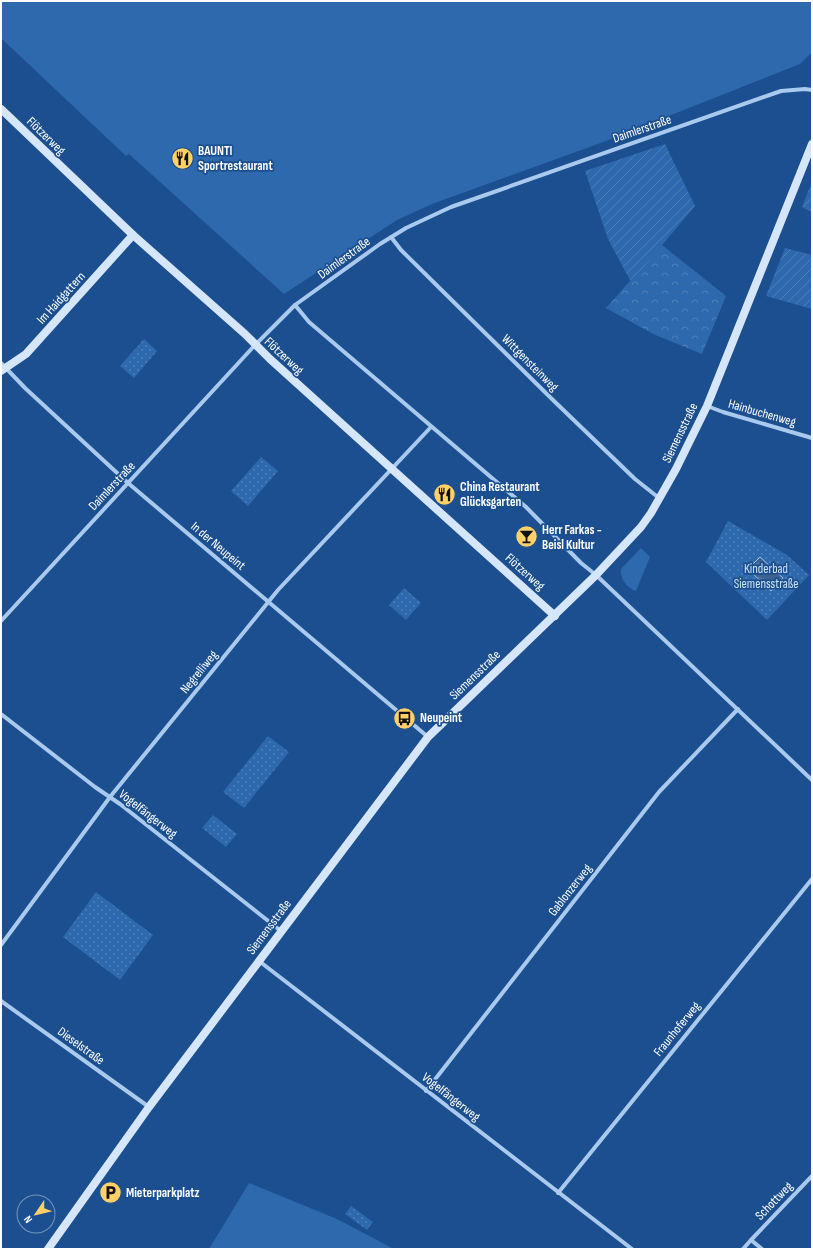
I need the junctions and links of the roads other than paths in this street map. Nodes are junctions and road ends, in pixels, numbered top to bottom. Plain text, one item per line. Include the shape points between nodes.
1 (812, 90) edge
2 (1, 109) edge
3 (812, 144) edge
4 (133, 235) junction
5 (391, 237) junction
6 (295, 305) junction
7 (255, 345) junction
8 (2, 367) edge
9 (707, 406) junction
10 (431, 427) junction
11 (812, 438) edge
12 (393, 469) junction
13 (128, 483) junction
14 (659, 498) junction
15 (596, 575) junction
16 (268, 602) junction
17 (555, 616) junction
18 (1, 621) edge
19 (738, 709) junction
20 (1, 714) edge
21 (428, 737) junction
22 (812, 780) edge
23 (110, 797) junction
24 (812, 879) edge
25 (281, 931) junction
26 (1, 945) edge
27 (259, 960) junction
28 (1, 1001) edge
29 (426, 1090) junction
30 (149, 1107) junction
31 (812, 1176) edge
32 (558, 1192) junction
33 (751, 1240) junction
34 (48, 1249) edge
35 (632, 1249) edge
36 (743, 1249) edge
37 (762, 1249) edge

1 - 5 street, Daimlerstraße via 789,90 773,94 451,207
2 - 4 street, Flötzerweg
3 - 9 street, Siemensstraße
4 - 7 street, Flötzerweg
4 - 8 street, Im Haidgattern via 26,354
5 - 6 street, Daimlerstraße
5 - 14 street, Wittgensteinweg via 401,250 555,402 635,479
6 - 7 street, Daimlerstraße
6 - 10 street via 309,322
7 - 12 street, Flötzerweg
7 - 13 street, Daimlerstraße
8 - 13 street, In der Neupeint
9 - 11 street, Hainbuchenweg
9 - 14 street, Siemensstraße
10 - 12 street, Negrelliweg
10 - 15 street via 526,507
12 - 16 street, Negrelliweg
12 - 17 street, Flötzerweg
13 - 16 street, In der Neupeint
13 - 18 street, Daimlerstraße
14 - 15 street, Siemensstraße via 641,527
15 - 17 street, Siemensstraße
15 - 19 street
16 - 21 street, In der Neupeint
16 - 23 street, Negrelliweg
17 - 21 street, Siemensstraße
19 - 22 street
19 - 29 street, Gablonzerweg via 659,792
20 - 23 street, Vogelfängerweg
21 - 25 street, Siemensstraße
23 - 25 street, Vogelfängerweg
23 - 26 street, Negrelliweg
24 - 32 street, Fraunhoferweg
25 - 27 street, Siemensstraße
27 - 29 street, Vogelfängerweg
27 - 30 street, Siemensstraße
28 - 30 street, Dieselstraße
29 - 32 street, Vogelfängerweg
30 - 34 street, Siemensstraße
31 - 33 street, Schottweg
32 - 35 street, Vogelfängerweg
33 - 36 street
33 - 37 street

